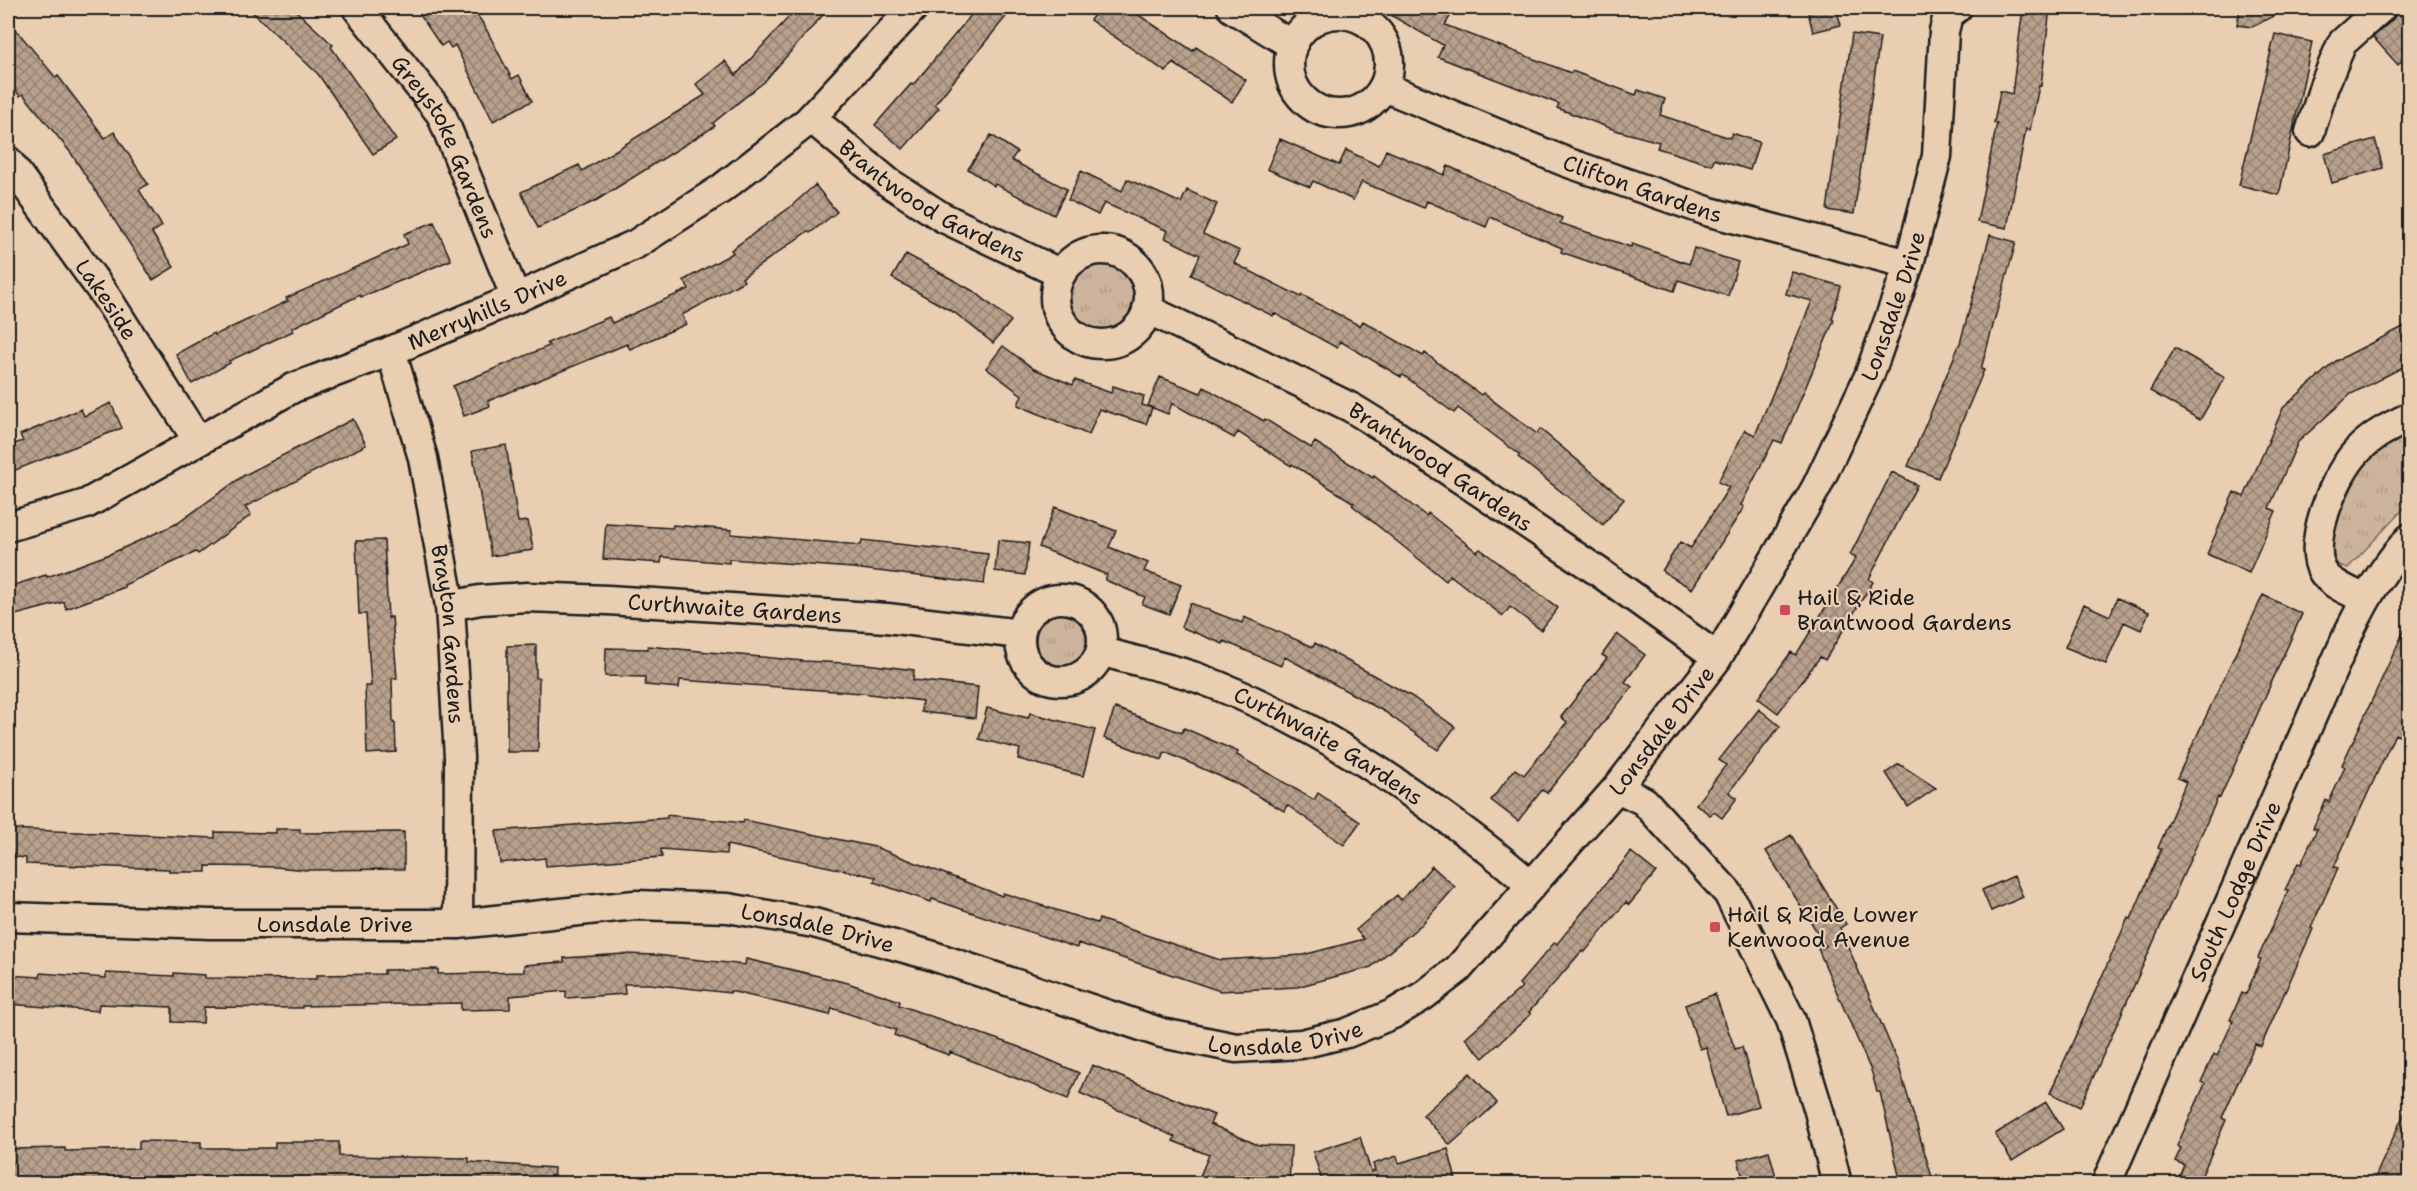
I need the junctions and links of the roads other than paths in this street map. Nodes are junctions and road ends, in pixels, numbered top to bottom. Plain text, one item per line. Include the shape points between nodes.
1 (357, 8) edge
2 (913, 8) edge
3 (1232, 8) edge
4 (2381, 8) edge
5 (1948, 10) edge
6 (1292, 45) junction
7 (1384, 87) junction
8 (811, 118) junction
9 (2310, 132) dead end
10 (10, 167) edge
11 (1909, 264) junction
12 (1061, 274) junction
13 (516, 298) junction
14 (1147, 309) junction
15 (391, 351) junction
16 (2409, 417) edge
17 (198, 441) junction
18 (8, 527) edge
19 (2409, 538) edge
20 (2365, 599) junction
21 (450, 606) junction
22 (1020, 634) junction
23 (1101, 651) junction
24 (1717, 657) junction
25 (1617, 788) junction
26 (1531, 886) junction
27 (8, 917) edge
28 (458, 924) junction
29 (1837, 1184) edge
30 (2106, 1184) edge

1 - 13 street, Greystoke Gardens via 441,114
2 - 8 street, Merryhills Drive
3 - 6 street
4 - 9 street via 2342,43
5 - 11 street, Lonsdale Drive via 1937,156
6 - 7 street via 1288,62 1291,79 1298,94 1318,110 1343,114 1359,110 1374,101
6 - 7 street via 1313,20 1328,14 1360,17 1374,27 1387,47 1389,72
7 - 11 street, Clifton Gardens via 1566,162 1710,212
8 - 12 street, Brantwood Gardens via 888,182 942,217
8 - 13 street, Merryhills Drive via 722,189 636,244
10 - 17 street, Lakeside via 107,298
11 - 24 street, Lonsdale Drive via 1869,376 1816,488
12 - 14 street via 1070,262 1083,255 1097,250 1112,251 1138,267 1149,294
12 - 14 street via 1055,289 1060,320 1084,341 1100,345 1130,335 1141,324
13 - 15 street, Merryhills Drive
14 - 24 street, Brantwood Gardens via 1310,387 1394,434
15 - 17 street, Merryhills Drive via 293,388
15 - 21 street, Brayton Gardens via 423,458
16 - 20 street via 2372,437 2352,456 2330,493 2320,530 2318,557 2323,572 2333,582
17 - 18 street, Merryhills Drive via 86,504
19 - 20 street, South Lodge Drive
20 - 30 street, South Lodge Drive
21 - 22 street, Curthwaite Gardens via 527,597 608,600 887,618
21 - 28 street, Brayton Gardens via 459,757
22 - 23 street via 1020,647 1031,669 1053,681 1065,682 1088,672
22 - 23 street via 1027,617 1040,604 1070,600 1087,607 1095,616 1101,627
23 - 26 street, Curthwaite Gardens via 1196,678 1310,728 1382,771
24 - 25 street, Lonsdale Drive
25 - 26 street, Lonsdale Drive
25 - 29 street via 1644,801 1728,893 1791,1020
26 - 28 street, Lonsdale Drive via 1458,969 1393,1014 1347,1033 1300,1044 1236,1048 1162,1032 930,955 826,926 728,908 635,905
27 - 28 street, Lonsdale Drive via 210,924

